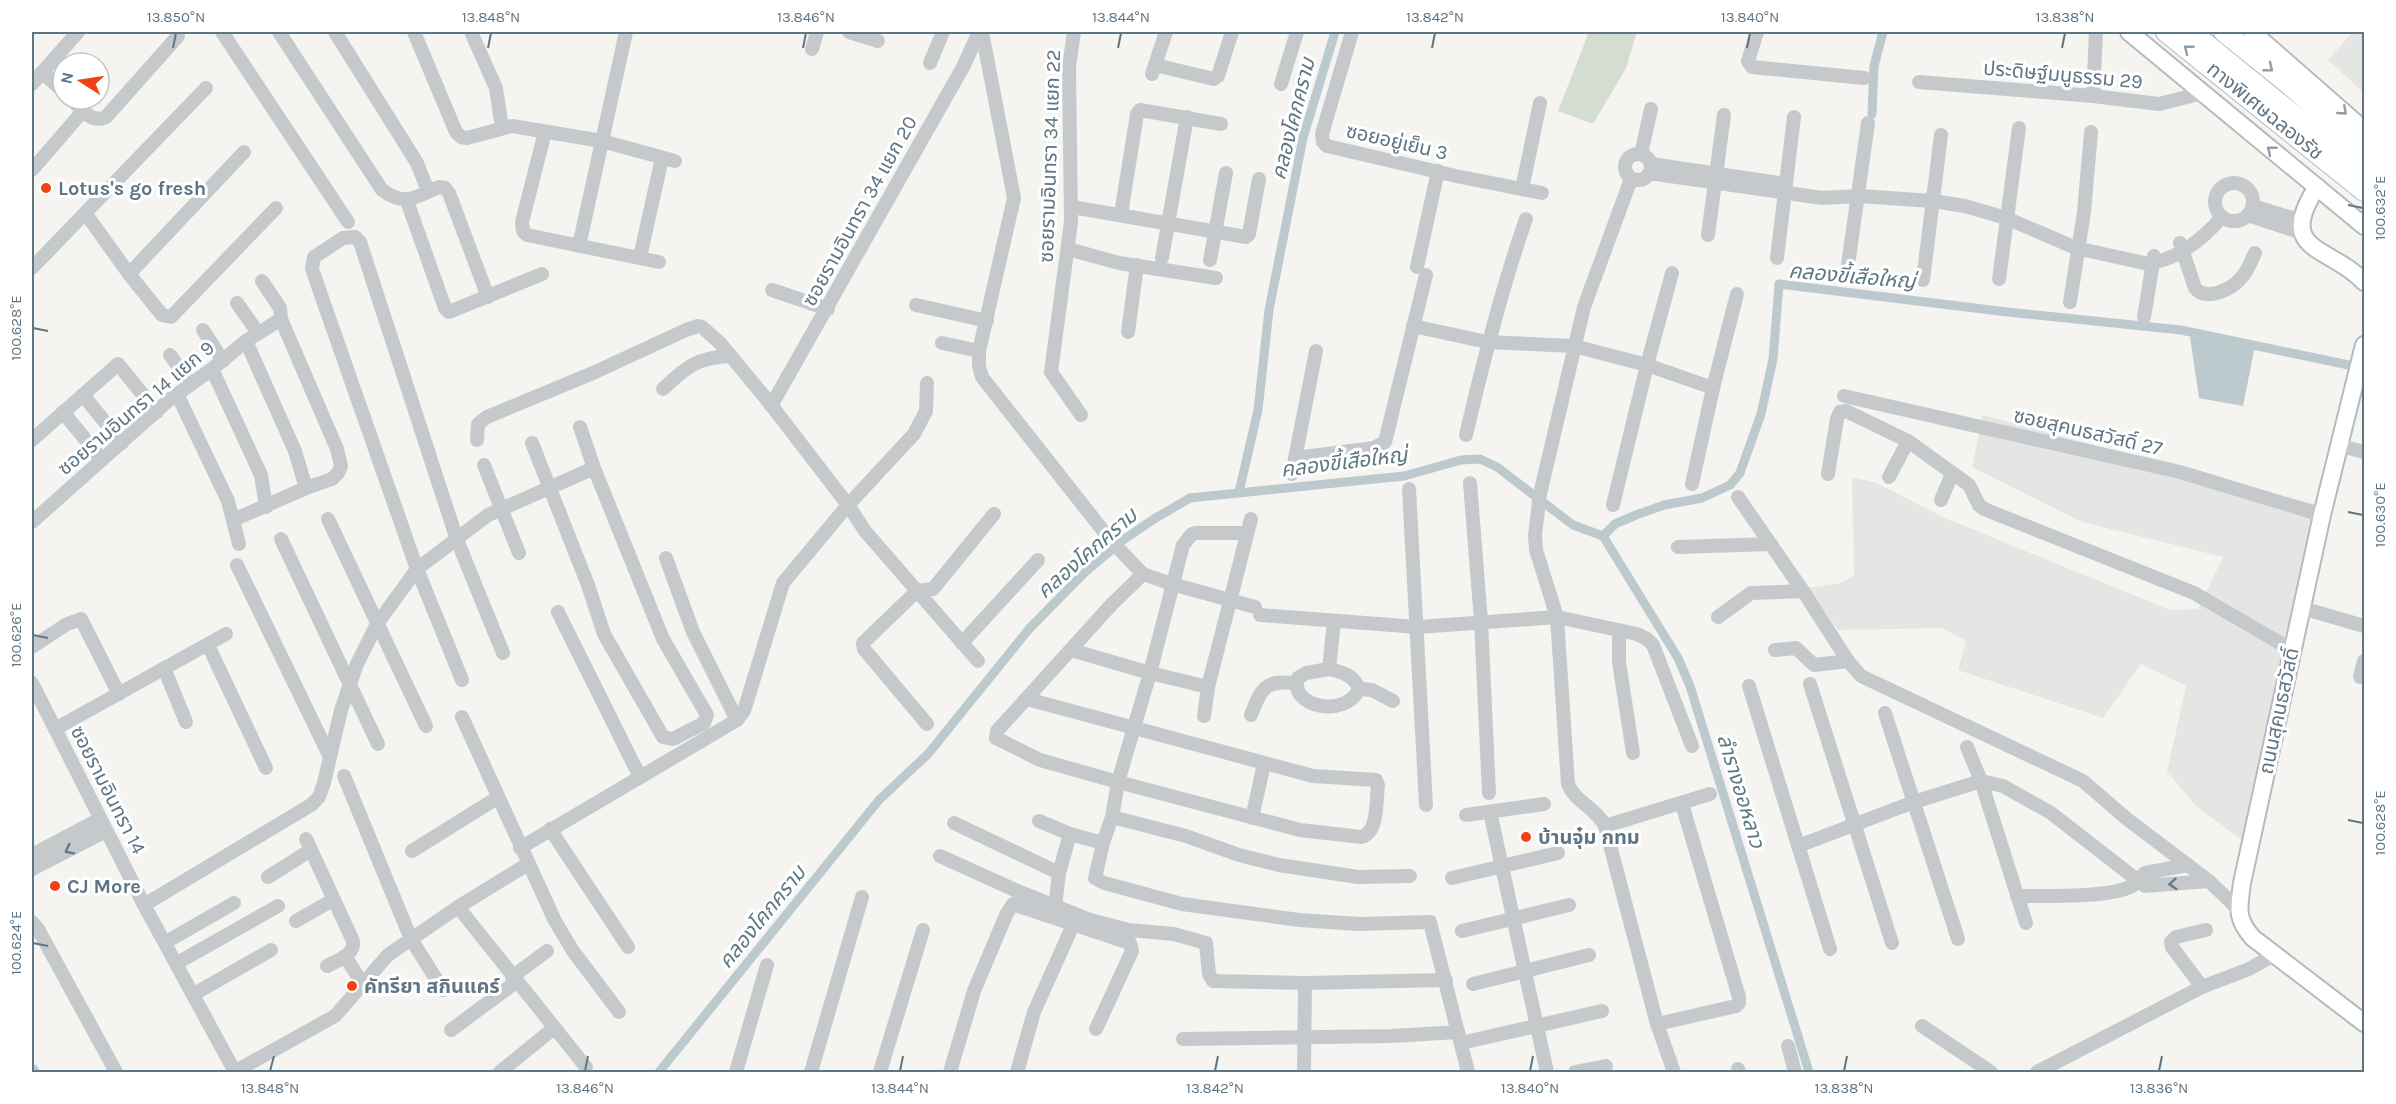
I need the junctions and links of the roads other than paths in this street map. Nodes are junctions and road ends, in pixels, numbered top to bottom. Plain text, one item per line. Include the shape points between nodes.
1 (78, 32) edge
2 (222, 32) edge
3 (279, 32) edge
4 (335, 32) edge
5 (414, 32) edge
6 (471, 32) edge
7 (626, 32) edge
8 (817, 32) edge
9 (849, 32) edge
10 (943, 32) edge
11 (981, 32) edge
12 (1074, 32) edge
13 (1166, 32) edge
14 (1232, 32) edge
15 (1297, 32) edge
16 (1352, 32) edge
17 (1758, 32) edge
18 (2096, 32) edge
19 (2128, 32) edge
20 (2166, 32) edge
21 (2191, 32) edge
22 (2223, 32) edge
23 (2252, 32) edge
24 (178, 36) dead end
25 (878, 41) dead end
26 (812, 50) dead end
27 (930, 63) dead end
28 (42, 72) junction
29 (1864, 78) dead end
30 (51, 80) edge
31 (1919, 82) dead end
32 (32, 84) edge
33 (1281, 84) dead end
34 (206, 88) dead end
35 (2203, 93) junction
36 (2093, 96) junction
37 (1540, 103) dead end
38 (1650, 109) dead end
39 (83, 111) joint
40 (1724, 115) dead end
41 (1187, 117) junction
42 (1794, 117) dead end
43 (1868, 123) dead end
44 (1221, 124) dead end
45 (502, 128) junction
46 (2019, 128) dead end
47 (2364, 130) edge
48 (545, 132) junction
49 (2091, 132) dead end
50 (1941, 135) dead end
51 (602, 141) junction
52 (244, 152) dead end
53 (2364, 152) edge
54 (1647, 164) junction
55 (32, 170) edge
56 (1437, 171) junction
57 (2364, 172) edge
58 (1226, 173) dead end
59 (1259, 179) dead end
60 (1631, 179) junction
61 (1715, 179) junction
62 (2317, 187) junction
63 (1784, 188) junction
64 (1522, 189) junction
65 (428, 191) junction
66 (2364, 191) edge
67 (1859, 192) junction
68 (1542, 193) dead end
69 (1933, 196) junction
70 (407, 201) junction
71 (1071, 207) junction
72 (276, 208) dead end
73 (2251, 210) junction
74 (86, 213) junction
75 (2007, 213) junction
76 (2219, 213) junction
77 (1121, 214) junction
78 (1526, 219) dead end
79 (348, 222) dead end
80 (1169, 222) junction
81 (2364, 226) edge
82 (2302, 227) junction
83 (1216, 232) junction
84 (1708, 235) dead end
85 (2078, 244) junction
86 (579, 246) junction
87 (2181, 247) junction
88 (1068, 249) junction
89 (2255, 253) dead end
90 (640, 257) junction
91 (1162, 258) dead end
92 (1777, 258) dead end
93 (2154, 258) junction
94 (1210, 260) dead end
95 (659, 262) dead end
96 (1137, 265) junction
97 (1848, 266) dead end
98 (32, 268) edge
99 (1672, 273) dead end
100 (129, 274) junction
101 (542, 274) dead end
102 (1216, 278) dead end
103 (1999, 279) dead end
104 (1923, 280) dead end
105 (262, 281) dead end
106 (2364, 282) edge
107 (772, 290) dead end
108 (1737, 294) dead end
109 (488, 297) junction
110 (2070, 302) dead end
111 (237, 303) dead end
112 (916, 305) dead end
113 (828, 309) junction
114 (2144, 316) dead end
115 (281, 319) junction
116 (987, 321) junction
117 (1413, 326) junction
118 (263, 329) junction
119 (203, 330) dead end
120 (1128, 332) dead end
121 (246, 341) junction
122 (1487, 342) junction
123 (942, 343) dead end
124 (2364, 345) edge
125 (1574, 346) junction
126 (979, 351) junction
127 (1316, 351) dead end
128 (170, 355) dead end
129 (731, 356) junction
130 (217, 365) junction
131 (1647, 365) junction
132 (927, 383) dead end
133 (191, 384) junction
134 (1713, 388) junction
135 (663, 389) dead end
136 (177, 394) junction
137 (83, 395) junction
138 (1844, 396) dead end
139 (771, 406) junction
140 (63, 412) junction
141 (157, 412) junction
142 (1081, 415) dead end
143 (580, 427) dead end
144 (1466, 435) dead end
145 (32, 440) edge
146 (477, 440) dead end
147 (1908, 441) junction
148 (122, 443) junction
149 (532, 443) dead end
150 (2338, 445) junction
151 (2364, 452) edge
152 (1295, 458) junction
153 (102, 460) junction
154 (484, 465) dead end
155 (594, 468) junction
156 (1292, 474) dead end
157 (1828, 474) dead end
158 (1952, 474) junction
159 (1889, 477) dead end
160 (1470, 483) dead end
161 (1692, 484) dead end
162 (548, 486) junction
163 (306, 488) junction
164 (1409, 489) dead end
165 (1738, 497) dead end
166 (1941, 500) dead end
167 (848, 505) junction
168 (1613, 505) dead end
169 (266, 507) junction
170 (500, 509) junction
171 (994, 514) dead end
172 (2322, 515) junction
173 (328, 519) dead end
174 (1251, 519) dead end
175 (232, 520) junction
176 (32, 522) edge
177 (1247, 534) junction
178 (281, 538) dead end
179 (457, 540) junction
180 (239, 544) dead end
181 (1771, 544) junction
182 (1678, 546) dead end
183 (519, 553) dead end
184 (666, 558) dead end
185 (1038, 560) dead end
186 (237, 565) dead end
187 (1143, 574) junction
188 (413, 575) junction
189 (1172, 584) junction
190 (917, 591) junction
191 (1803, 591) junction
192 (1231, 600) junction
193 (2302, 608) junction
194 (558, 612) dead end
195 (1557, 617) junction
196 (1718, 617) dead end
197 (1334, 621) junction
198 (1481, 621) junction
199 (377, 624) junction
200 (2364, 626) edge
201 (1418, 627) junction
202 (1618, 630) junction
203 (226, 634) dead end
204 (962, 642) junction
205 (208, 645) junction
206 (32, 648) edge
207 (1071, 650) junction
208 (1775, 650) dead end
209 (2292, 650) junction
210 (503, 653) dead end
211 (978, 661) dead end
212 (1848, 661) junction
213 (2364, 661) edge
214 (164, 669) junction
215 (1329, 669) junction
216 (1150, 673) junction
217 (2360, 678) dead end
218 (462, 680) dead end
219 (32, 683) edge
220 (350, 683) junction
221 (1296, 683) junction
222 (1809, 684) dead end
223 (1749, 686) dead end
224 (1208, 687) junction
225 (1359, 689) junction
226 (119, 694) junction
227 (1027, 699) junction
228 (1393, 701) dead end
229 (1885, 713) dead end
230 (1251, 715) dead end
231 (1204, 716) dead end
232 (462, 717) dead end
233 (737, 720) junction
234 (186, 722) dead end
235 (927, 724) dead end
236 (426, 726) dead end
237 (1133, 728) junction
238 (55, 729) junction
239 (378, 744) dead end
240 (1692, 746) dead end
241 (1967, 747) dead end
242 (1633, 753) dead end
243 (329, 755) junction
244 (1264, 764) junction
245 (266, 768) dead end
246 (344, 776) dead end
247 (640, 777) junction
248 (1981, 781) junction
249 (1118, 782) junction
250 (1489, 793) dead end
251 (1710, 794) dead end
252 (497, 798) junction
253 (1914, 802) junction
254 (1544, 804) dead end
255 (1682, 804) junction
256 (1426, 805) dead end
257 (1490, 812) junction
258 (1466, 815) dead end
259 (1112, 817) junction
260 (1252, 818) junction
261 (1039, 821) dead end
262 (954, 823) dead end
263 (103, 825) junction
264 (1605, 826) junction
265 (1855, 826) junction
266 (550, 829) junction
267 (1070, 834) junction
268 (1103, 843) junction
269 (1798, 846) junction
270 (520, 848) junction
271 (412, 851) dead end
272 (1558, 853) dead end
273 (32, 855) edge
274 (940, 856) dead end
275 (528, 864) junction
276 (2188, 865) junction
277 (1503, 868) junction
278 (32, 870) edge
279 (1059, 873) junction
280 (1410, 876) dead end
281 (268, 877) dead end
282 (1452, 878) dead end
283 (2209, 881) junction
284 (2138, 882) junction
285 (2017, 896) junction
286 (862, 897) dead end
287 (333, 900) junction
288 (234, 903) dead end
289 (144, 905) junction
290 (1569, 905) dead end
291 (278, 906) dead end
292 (1056, 907) junction
293 (458, 908) junction
294 (2238, 909) junction
295 (1514, 920) junction
296 (296, 921) dead end
297 (32, 922) edge
298 (2026, 923) dead end
299 (1073, 925) junction
300 (923, 930) dead end
301 (2206, 930) dead end
302 (1462, 931) dead end
303 (411, 939) junction
304 (1958, 939) dead end
305 (166, 942) junction
306 (1892, 943) dead end
307 (628, 947) dead end
308 (1830, 949) dead end
309 (271, 950) dead end
310 (547, 951) dead end
311 (2276, 954) junction
312 (1589, 955) dead end
313 (345, 956) junction
314 (177, 963) junction
315 (767, 965) dead end
316 (327, 966) dead end
317 (1526, 970) junction
318 (514, 979) junction
319 (1446, 980) junction
320 (362, 983) junction
321 (1305, 983) junction
322 (1473, 984) dead end
323 (2202, 987) junction
324 (443, 990) dead end
325 (194, 994) junction
326 (1602, 1011) dead end
327 (619, 1012) dead end
328 (2364, 1023) edge
329 (1538, 1024) junction
330 (1657, 1024) junction
331 (1922, 1026) dead end
332 (554, 1028) junction
333 (1096, 1029) dead end
334 (451, 1030) dead end
335 (1460, 1037) junction
336 (1304, 1038) junction
337 (1183, 1039) dead end
338 (1788, 1047) dead end
339 (1606, 1066) dead end
340 (586, 1067) dead end
341 (116, 1072) edge
342 (234, 1072) edge
343 (500, 1072) edge
344 (736, 1072) edge
345 (811, 1072) edge
346 (880, 1072) edge
347 (950, 1072) edge
348 (1017, 1072) edge
349 (1304, 1072) edge
350 (1468, 1072) edge
351 (1547, 1072) edge
352 (1575, 1072) edge
353 (1674, 1072) edge
354 (1795, 1072) edge
355 (1991, 1072) edge
356 (2037, 1072) edge

1 - 28 street
2 - 79 street
3 - 70 street via 382,190
4 - 65 street via 417,163
5 - 45 street via 456,132 467,138
6 - 45 street via 496,88
7 - 51 street
8 - 26 street
9 - 25 street
10 - 27 street
11 - 113 street, ซอยรามอินทรา 34 แยก 20
11 - 116 street via 1014,198
12 - 71 street, ซอยรามอินทรา 34 แยก 22 via 1069,67
13 - 14 street via 1153,69 1214,79
15 - 33 street
16 - 56 street, ซอยอยู่เย็น 3 via 1322,134 1323,142
17 - 29 street via 1748,61 1752,68
18 - 36 street
19 - 35 main road
66 -> 20 highway, ทางพิเศษฉลองรัช
21 - 57 highway, ทางพิเศษฉลองรัช
22 -> 53 highway via 2290,85
23 -> 47 main road
24 - 39 street via 106,117 100,121
28 - 30 street
28 - 32 street
31 - 36 street, ประดิษฐ์มนูธรรม 29
34 - 74 street
35 - 36 street, ประดิษฐ์มนูธรรม 29 via 2159,104
62 -> 35 main road
37 - 64 street
38 - 54 street
39 - 55 street
40 - 61 street
41 - 44 street
41 - 77 street via 1140,110 1137,114
41 - 80 street
42 - 63 street
43 - 67 street
45 - 48 street
46 - 75 street
48 - 51 street
48 - 86 street via 523,231
49 - 85 street
50 - 69 street
51 - 86 street
51 - 90 street via 668,160
52 - 100 street
54 - 60 street via 1641,180
54 - 60 street via 1634,154 1625,162 1626,174
54 - 61 street
56 - 64 street, ซอยอยู่เย็น 3
56 - 117 street
58 - 83 street
59 - 83 street via 1249,235
60 - 125 street via 1584,307
61 - 63 street
61 - 84 street
62 - 81 main road
62 - 82 main road via 2307,204
63 - 67 street
63 - 92 street
64 - 68 street, ซอยอยู่เย็น 3
65 - 70 street
65 - 109 street via 445,188 449,193
67 - 69 street
67 - 97 street
69 - 75 street via 1967,197
69 - 104 street
70 - 109 street via 445,308 454,312
71 - 77 street
71 - 88 street, ซอยรามอินทรา 34 แยก 22
72 - 100 street via 171,317 162,315
73 - 76 street via 2240,220 2229,220
73 - 76 street via 2253,197 2248,189 2232,183 2217,193
73 - 82 street
74 - 98 street
74 - 100 street
75 - 85 street
75 - 103 street
76 - 87 street
77 - 80 street
78 - 122 street
80 - 83 street
80 - 91 street
82 - 106 main road via 2305,240
83 - 94 street
85 - 93 street
85 - 110 street
86 - 90 street
87 - 89 street via 2195,288 2206,295 2240,279
87 - 93 street
88 - 96 street
88 - 142 street, ซอยรามอินทรา 34 แยก 22 via 1051,372
90 - 95 street
93 - 114 street
96 - 102 street
96 - 120 street
99 - 131 street
101 - 109 street
105 - 115 street via 280,308
107 - 113 street
108 - 134 street
111 - 118 street
112 - 116 street
113 - 139 street, ซอยรามอินทรา 34 แยก 20
115 - 118 street, ซอยรามอินทรา 14 แยก 9
115 - 163 street via 341,466 333,479
116 - 126 street
117 - 122 street
117 - 152 street via 1385,442 1374,448
118 - 121 street, ซอยรามอินทรา 14 แยก 9
119 - 130 street
121 - 130 street, ซอยรามอินทรา 14 แยก 9
121 - 163 street via 295,452
122 - 125 street
122 - 144 street
123 - 126 street
124 - 150 main road, ถนนสุคนธสวัสดิ์
125 - 131 street
125 - 195 street via 1537,510 1536,550
126 - 187 street via 982,377
127 - 152 street
128 - 133 street
129 - 135 street via 694,363
129 - 139 street
129 - 146 street via 706,328 698,326 487,417 478,424
130 - 133 street, ซอยรามอินทรา 14 แยก 9
130 - 169 street via 261,475
131 - 134 street
131 - 168 street
132 - 167 street via 926,411 914,434
133 - 136 street, ซอยรามอินทรา 14 แยก 9
134 - 161 street
136 - 141 street, ซอยรามอินทรา 14 แยก 9
136 - 175 street via 228,501
137 - 140 street
137 - 141 street via 118,364
137 - 148 street
138 - 172 street, ซอยสุคนธสวัสดิ์ 27 via 2180,472
139 - 167 street
140 - 145 street
140 - 153 street
141 - 148 street, ซอยรามอินทรา 14 แยก 9
143 - 155 street
147 - 157 street via 1843,411 1837,418
147 - 158 street
147 - 159 street
148 - 153 street, ซอยรามอินทรา 14 แยก 9
149 - 162 street
150 - 151 street
150 - 172 main road, ถนนสุคนธสวัสดิ์
152 - 156 street
153 - 176 street, ซอยรามอินทรา 14 แยก 9
154 - 170 street
155 - 162 street
155 - 162 street via 663,639 707,715 704,723 673,739 663,737 604,634
158 - 166 street
158 - 209 street via 1969,485 1984,509 2194,593
160 - 198 street
162 - 170 street
163 - 169 street
164 - 201 street
165 - 181 street
167 - 190 street via 865,531
167 - 233 street via 783,583 744,711
169 - 175 street
170 - 179 street
170 - 183 street
171 - 190 street via 933,589
172 - 193 main road, ถนนสุคนธสวัสดิ์
173 - 199 street
174 - 177 street
175 - 180 street
177 - 189 street via 1192,534 1183,545
177 - 192 street
178 - 220 street
179 - 188 street
179 - 188 street via 360,242 355,237 343,238 314,257 312,269
179 - 210 street
181 - 182 street
181 - 191 street
184 - 233 street via 693,632
185 - 204 street
186 - 243 street
187 - 189 street
187 - 207 street
188 - 199 street
188 - 218 street
189 - 192 street
189 - 216 street
190 - 204 street
190 - 235 street via 866,638 863,646
191 - 196 street via 1751,593
191 - 212 street
192 - 197 street via 1258,611
192 - 224 street
193 - 200 street
193 - 209 main road, ถนนสุคนธสวัสดิ์
194 - 247 street
195 - 198 street
195 - 202 street
195 - 264 street via 1568,784 1572,795 1592,809
197 - 201 street
197 - 215 street
198 - 201 street
198 - 250 street
199 - 220 street
199 - 236 street
201 - 256 street
202 - 240 street via 1642,636 1653,645
202 - 242 street
203 - 205 street
204 - 211 street
205 - 214 street
205 - 245 street
206 - 226 street via 67,624 81,620
207 - 216 street
207 - 227 street
208 - 212 street via 1796,648 1814,665
209 - 294 main road, ถนนสุคนธสวัสดิ์
212 - 276 street via 1867,679 2084,781
213 - 217 street
214 - 226 street
214 - 234 street
215 - 221 street via 1306,673
215 - 225 street via 1349,675
216 - 224 street
216 - 237 street
219 - 238 street, ซอยรามอินทรา 14
220 - 239 street
220 - 243 street
221 - 225 street via 1302,698 1325,706 1347,704
221 - 230 street via 1272,682 1265,686
222 - 265 street
223 - 269 street
224 - 231 street
225 - 228 street via 1372,690
226 - 238 street
227 - 237 street
227 - 249 street via 997,731 998,741 1040,760
229 - 253 street
232 - 252 street
233 - 247 street
237 - 244 street
237 - 249 street
238 - 263 street, ซอยรามอินทรา 14
241 - 248 street
243 - 289 street via 319,797 311,805
244 - 260 street
244 - 260 street via 1313,776 1376,780 1373,828 1361,837 1300,830
246 - 303 street
247 - 266 street
248 - 253 street
248 - 284 street via 2003,786 2051,813
248 - 285 street
249 - 259 street
249 - 260 street
251 - 255 street
252 - 270 street
252 - 271 street
253 - 265 street
253 - 304 street
254 - 257 street
255 - 264 street
255 - 330 street via 1739,1003
257 - 258 street
257 - 277 street
259 - 268 street
259 - 280 street via 1279,865 1358,877
261 - 267 street
262 - 279 street
263 - 273 street
263 -> 278 street
263 - 289 street, ซอยรามอินทรา 14
264 - 330 street
265 - 269 street
265 - 306 street
266 - 270 street
266 - 307 street
267 - 268 street
267 - 279 street
268 - 319 street via 1097,880 1182,904 1299,920 1359,924 1427,921 1432,925
269 - 308 street
270 - 275 street
272 - 277 street
274 - 292 street
275 - 293 street
275 - 327 street via 573,951
276 - 283 street
276 - 284 street via 2145,873
277 - 282 street
277 - 295 street
279 - 292 street
281 - 287 street via 308,844
283 -> 284 street via 2146,886
283 - 294 street
284 - 285 street via 2125,890
285 - 298 street
286 - 345 street
287 - 296 street
287 - 313 street via 353,941 354,947
288 - 305 street
289 - 305 street, ซอยรามอินทรา 14
290 - 295 street
291 - 314 street
292 - 321 street via 1129,930 1174,934 1206,943 1213,981
293 - 303 street
293 - 318 street
294 - 311 main road via 2244,928
295 - 302 street
295 - 317 street
297 - 341 street
299 - 333 street via 1127,941 1132,946
299 - 347 street via 1013,904 974,991
299 - 348 street via 1034,1012
300 - 346 street
301 - 323 street via 2176,937 2171,942
303 - 320 street via 388,955
303 - 324 street
305 - 314 street, ซอยรามอินทรา 14
309 - 325 street
310 - 318 street
311 - 323 street
311 - 328 main road
312 - 317 street
313 - 316 street
313 - 320 street
314 - 325 street, ซอยรามอินทรา 14
315 - 344 street
317 - 322 street
317 - 329 street
318 - 332 street
318 - 334 street
319 - 321 street
319 - 335 street
320 - 342 street via 335,1016
321 - 336 street
323 - 356 street
325 - 342 street, ซอยรามอินทรา 14
326 - 329 street
329 - 335 street
329 - 351 street
330 - 353 street
331 - 355 street
332 - 340 street
332 - 343 street
335 - 336 street
335 - 350 street
336 - 337 street
336 - 349 street
338 - 354 street
339 - 352 street

